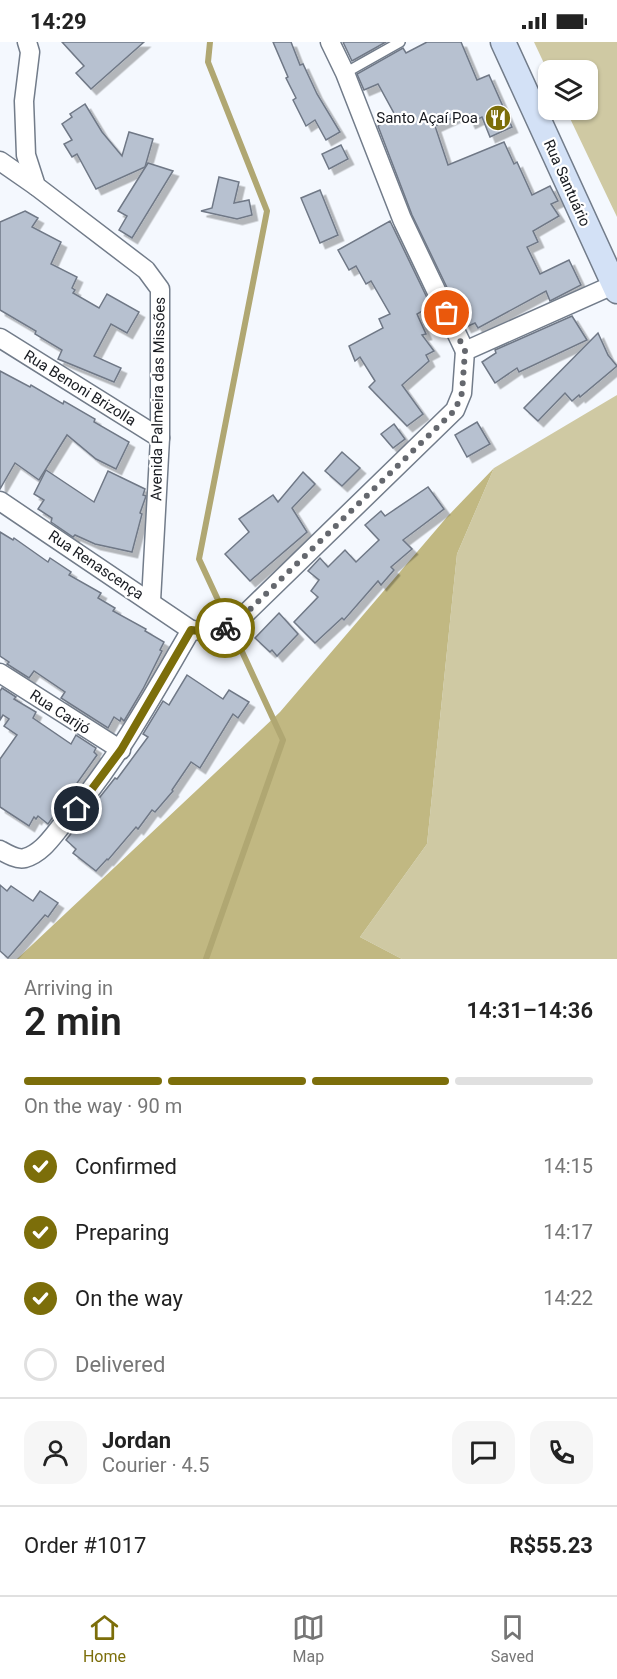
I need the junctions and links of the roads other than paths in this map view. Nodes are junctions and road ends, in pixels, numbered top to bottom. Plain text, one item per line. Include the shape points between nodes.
1 (27, 42) edge
2 (330, 42) edge
3 (400, 42) edge
4 (503, 42) edge
5 (345, 73) junction
6 (0, 161) edge
7 (36, 186) junction
8 (615, 288) edge
9 (0, 338) edge
10 (465, 351) junction
11 (160, 438) junction
12 (0, 501) edge
13 (151, 602) junction
14 (191, 630) junction
15 (0, 673) edge
16 (121, 750) junction
17 (0, 850) edge

1 - 7 street via 30,52 24,101 26,155
2 - 5 street
3 - 5 lane
4 - 8 street, Rua Santuário
5 - 10 street via 402,219
6 - 7 street, Avenida Palmeira das Missões
7 - 11 street, Avenida Palmeira das Missões via 146,270 160,289
8 - 10 street
9 - 11 street, Rua Benoni Brizolla
10 - 14 street via 462,393 455,410 238,621 216,633
11 - 13 street, Avenida Palmeira das Missões
12 - 13 street, Rua Renascença
13 - 14 street, Rua Renascença
14 - 16 street
15 - 16 street, Rua Carijó
16 - 17 street via 39,852 23,859

